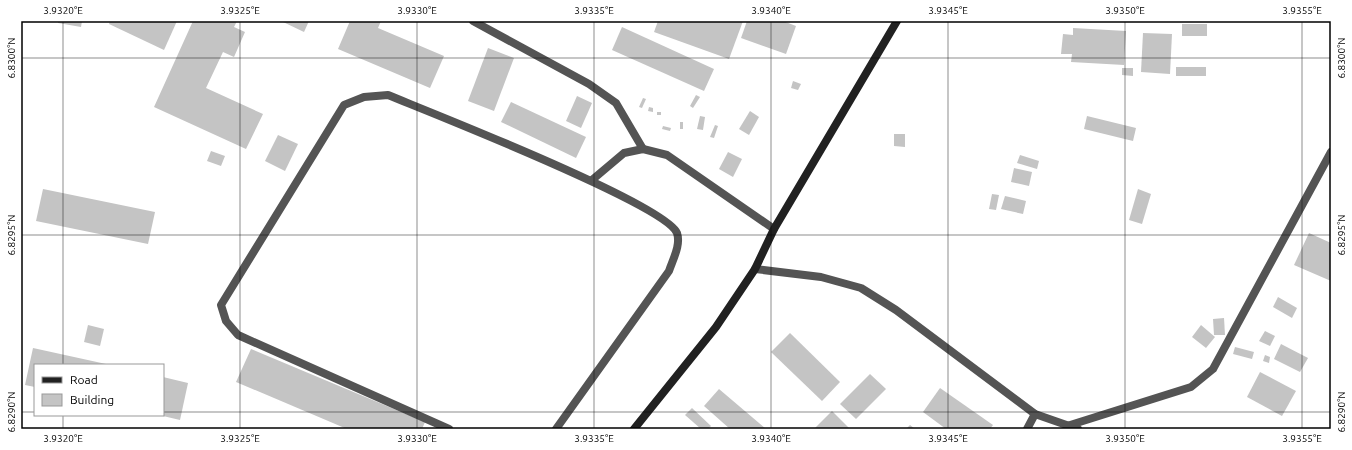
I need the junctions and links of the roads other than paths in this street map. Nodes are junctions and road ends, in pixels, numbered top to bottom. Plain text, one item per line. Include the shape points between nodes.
1 (473, 21) edge
2 (897, 21) edge
3 (643, 149) junction
4 (1331, 152) edge
5 (592, 180) junction
6 (774, 229) junction
7 (754, 269) junction
8 (1035, 414) junction
9 (1067, 426) junction
10 (449, 429) edge
11 (556, 429) edge
12 (634, 429) edge
13 (1027, 429) edge
14 (1078, 429) edge

1 - 3 street via 589,84 616,103
2 - 6 street
3 - 5 street via 624,153
3 - 6 street via 667,155
4 - 9 street via 1213,369 1192,387
5 - 10 street via 388,95 364,97 344,105 221,304 226,322 238,335
5 - 11 street via 666,221 676,232 678,243 669,271
6 - 7 street
7 - 8 street via 821,277 861,288 896,310
7 - 12 street via 716,327
8 - 9 street
8 - 13 street
9 - 14 street

